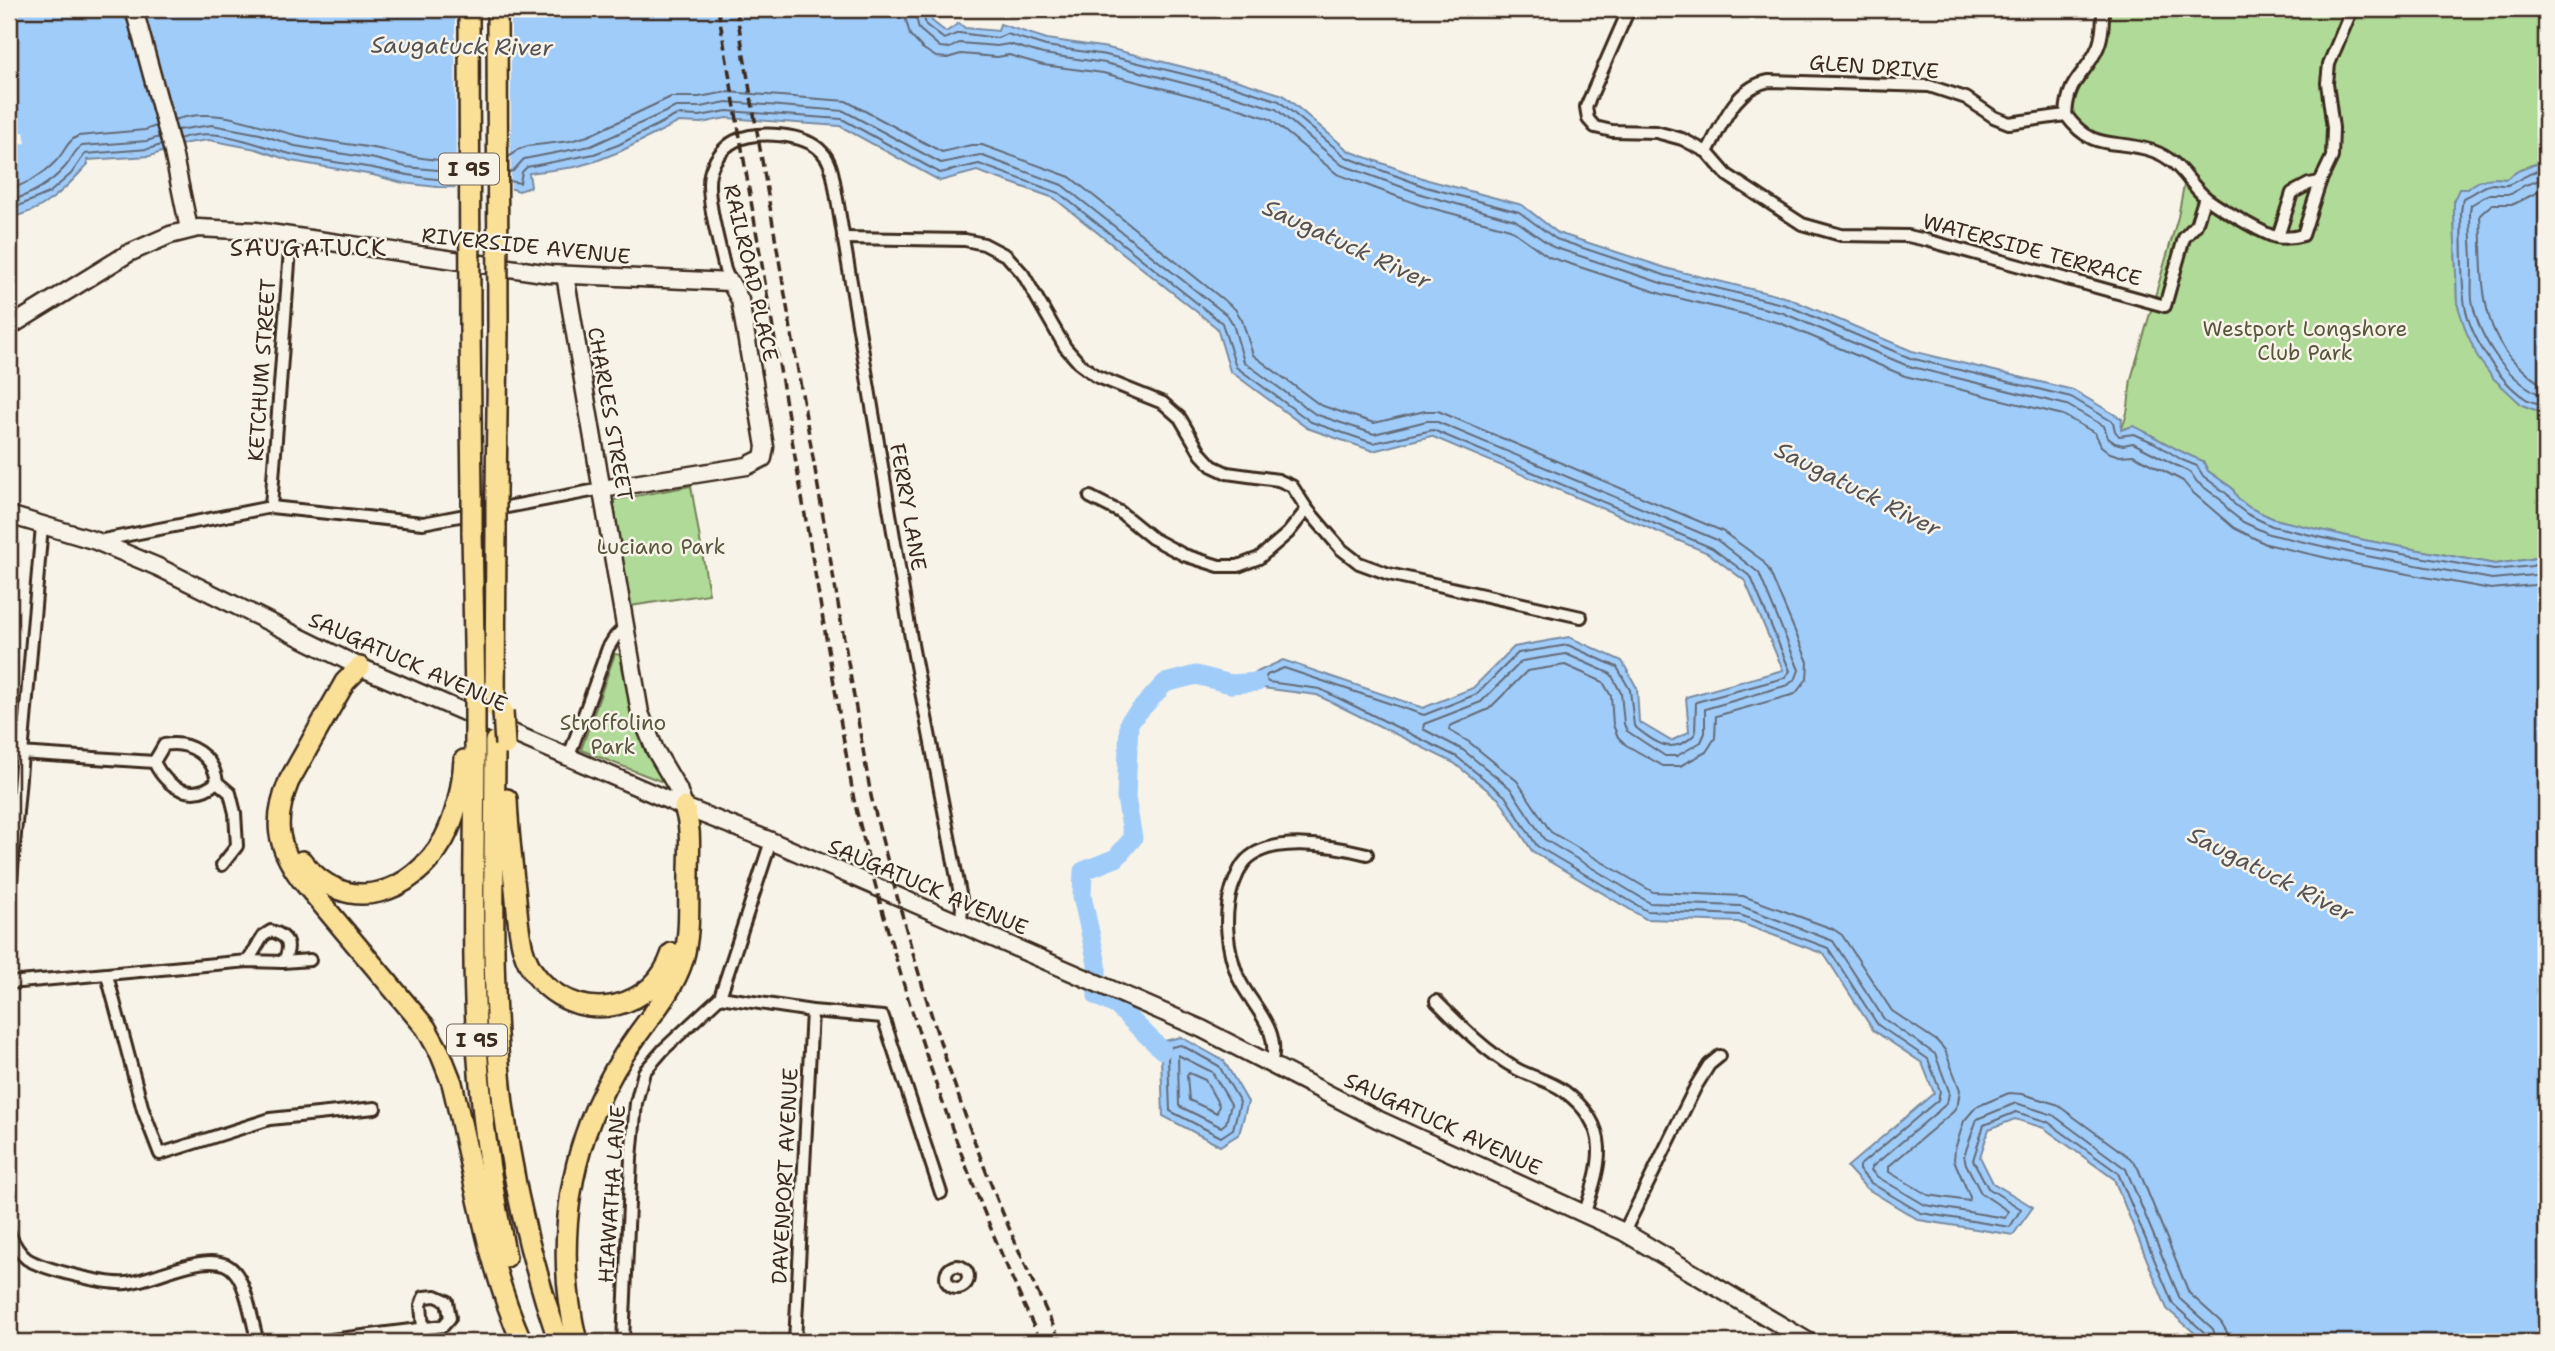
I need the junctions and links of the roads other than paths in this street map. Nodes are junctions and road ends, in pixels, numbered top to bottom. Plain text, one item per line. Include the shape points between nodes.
1 (469, 9) edge
2 (497, 9) edge
3 (1629, 9) edge
4 (2103, 9) edge
5 (2352, 9) edge
6 (136, 14) edge
7 (2066, 115) junction
8 (771, 135) joint
9 (1707, 152) junction
10 (2320, 181) junction
11 (2205, 197) junction
12 (189, 229) junction
13 (291, 236) junction
14 (2278, 237) junction
15 (843, 238) junction
16 (565, 275) junction
17 (730, 282) junction
18 (9, 327) edge
19 (602, 489) junction
20 (1090, 497) dead end
21 (271, 507) junction
22 (1307, 509) junction
23 (9, 515) edge
24 (42, 526) junction
25 (96, 541) junction
26 (1581, 617) dead end
27 (625, 627) junction
28 (360, 667) junction
29 (471, 730) junction
30 (500, 743) junction
31 (20, 753) junction
32 (569, 756) junction
33 (154, 762) junction
34 (217, 782) junction
35 (684, 807) junction
36 (771, 841) junction
37 (1367, 854) dead end
38 (222, 865) dead end
39 (9, 903) edge
40 (961, 924) junction
41 (310, 960) dead end
42 (248, 961) junction
43 (283, 962) junction
44 (107, 975) junction
45 (9, 983) edge
46 (720, 997) junction
47 (1436, 1001) dead end
48 (812, 1011) junction
49 (1720, 1056) dead end
50 (1272, 1063) junction
51 (375, 1108) dead end
52 (941, 1193) dead end
53 (1585, 1212) junction
54 (1624, 1232) junction
55 (9, 1233) edge
56 (423, 1328) dead end
57 (258, 1342) edge
58 (315, 1342) edge
59 (522, 1342) edge
60 (530, 1342) edge
61 (559, 1342) edge
62 (577, 1342) edge
63 (623, 1342) edge
64 (794, 1342) edge
65 (1809, 1342) edge
66 (2000, 1342) edge
67 (2011, 1342) edge

1 - 29 highway, I 95, bridge
2 - 30 highway, I 95, bridge via 495,639
3 - 9 street, WATERSIDE TERRACE via 1586,107 1588,118 1595,127 1656,132
4 - 7 street via 2098,46 2072,85
5 - 10 street via 2329,64 2334,145
6 - 12 main road
7 - 9 street, GLEN DRIVE via 2009,123 1966,98 1929,86 1769,81 1741,96
7 - 11 street via 2089,138 2146,149 2169,160
8 - 15 street, FERRY LANE via 802,139 827,158
8 - 17 street, RAILROAD PLACE via 734,141 709,176
9 - 11 street, WATERSIDE TERRACE via 1727,175 1802,224 1842,235 1926,240 2165,306 2184,238 2196,225
10 - 14 street via 2292,193
10 - 14 street via 2303,235
11 - 14 street
12 - 13 main road, RIVERSIDE AVENUE via 228,228
12 - 18 main road, RIVERSIDE AVENUE via 129,253
13 - 16 main road, RIVERSIDE AVENUE
13 - 21 street, KETCHUM STREET
15 - 22 street via 965,240 1007,256 1079,363 1097,376 1163,403 1180,418 1212,466 1292,486
15 - 40 street, FERRY LANE via 913,650 962,904
16 - 17 main road, RIVERSIDE AVENUE
16 - 19 main road, CHARLES STREET
17 - 19 main road, RAILROAD PLACE via 740,300 765,447 763,458 747,466
19 - 21 street via 423,523
19 - 27 main road, CHARLES STREET
20 - 22 street via 1120,512 1152,538 1219,566 1238,566 1259,558 1289,533
21 - 25 street
22 - 26 street via 1340,549 1359,563 1389,574
23 - 24 main road, SAUGATUCK AVENUE
24 - 25 main road, SAUGATUCK AVENUE
24 - 31 street
25 - 28 main road, SAUGATUCK AVENUE
27 - 32 street via 608,648
27 - 35 main road, CHARLES STREET via 640,713
28 - 29 highway via 290,809 297,852 309,871 327,885 355,894 379,892 403,882 429,860 444,839 457,804
28 - 32 main road, SAUGATUCK AVENUE
28 - 59 highway via 345,682 289,780 280,807 282,845 301,879 416,1015 441,1055 452,1083 498,1274
29 - 60 highway, I 95 via 480,1084 498,1220
30 - 35 highway via 523,950 541,981 572,1002 600,1007 620,1004 646,992 664,973 677,930 679,816
30 - 61 highway, I 95 via 496,990 503,1102 527,1235
31 - 33 street
31 - 39 street
32 - 35 main road, SAUGATUCK AVENUE
33 - 34 street via 166,782 182,790 199,793
33 - 34 street via 164,745 188,746 201,752 216,770
34 - 38 street via 230,793 237,846
35 - 36 main road, SAUGATUCK AVENUE
35 - 62 highway via 689,820 689,868 683,960 667,994 603,1092 573,1181 566,1264
36 - 40 main road, SAUGATUCK AVENUE
36 - 46 street
37 - 50 street via 1312,845 1277,847 1249,858 1235,880 1226,904 1230,947 1238,977 1272,1034
40 - 50 main road, SAUGATUCK AVENUE
41 - 43 street
42 - 43 street
42 - 43 street via 271,931 282,934 289,944
42 - 44 street
44 - 45 street
44 - 51 street via 143,1110 160,1154 270,1119
46 - 48 street
46 - 63 street, HIAWATHA LANE via 644,1072 631,1158
47 - 53 street via 1505,1062 1563,1090 1586,1112 1600,1156
48 - 52 street via 883,1017
48 - 64 street, DAVENPORT AVENUE
49 - 54 street via 1696,1086
50 - 53 main road, SAUGATUCK AVENUE via 1377,1119
53 - 54 main road, SAUGATUCK AVENUE
54 - 65 main road, SAUGATUCK AVENUE
55 - 57 street via 25,1258 108,1282 140,1281 211,1261 225,1264 241,1282
56 - 58 street
66 - 67 street

